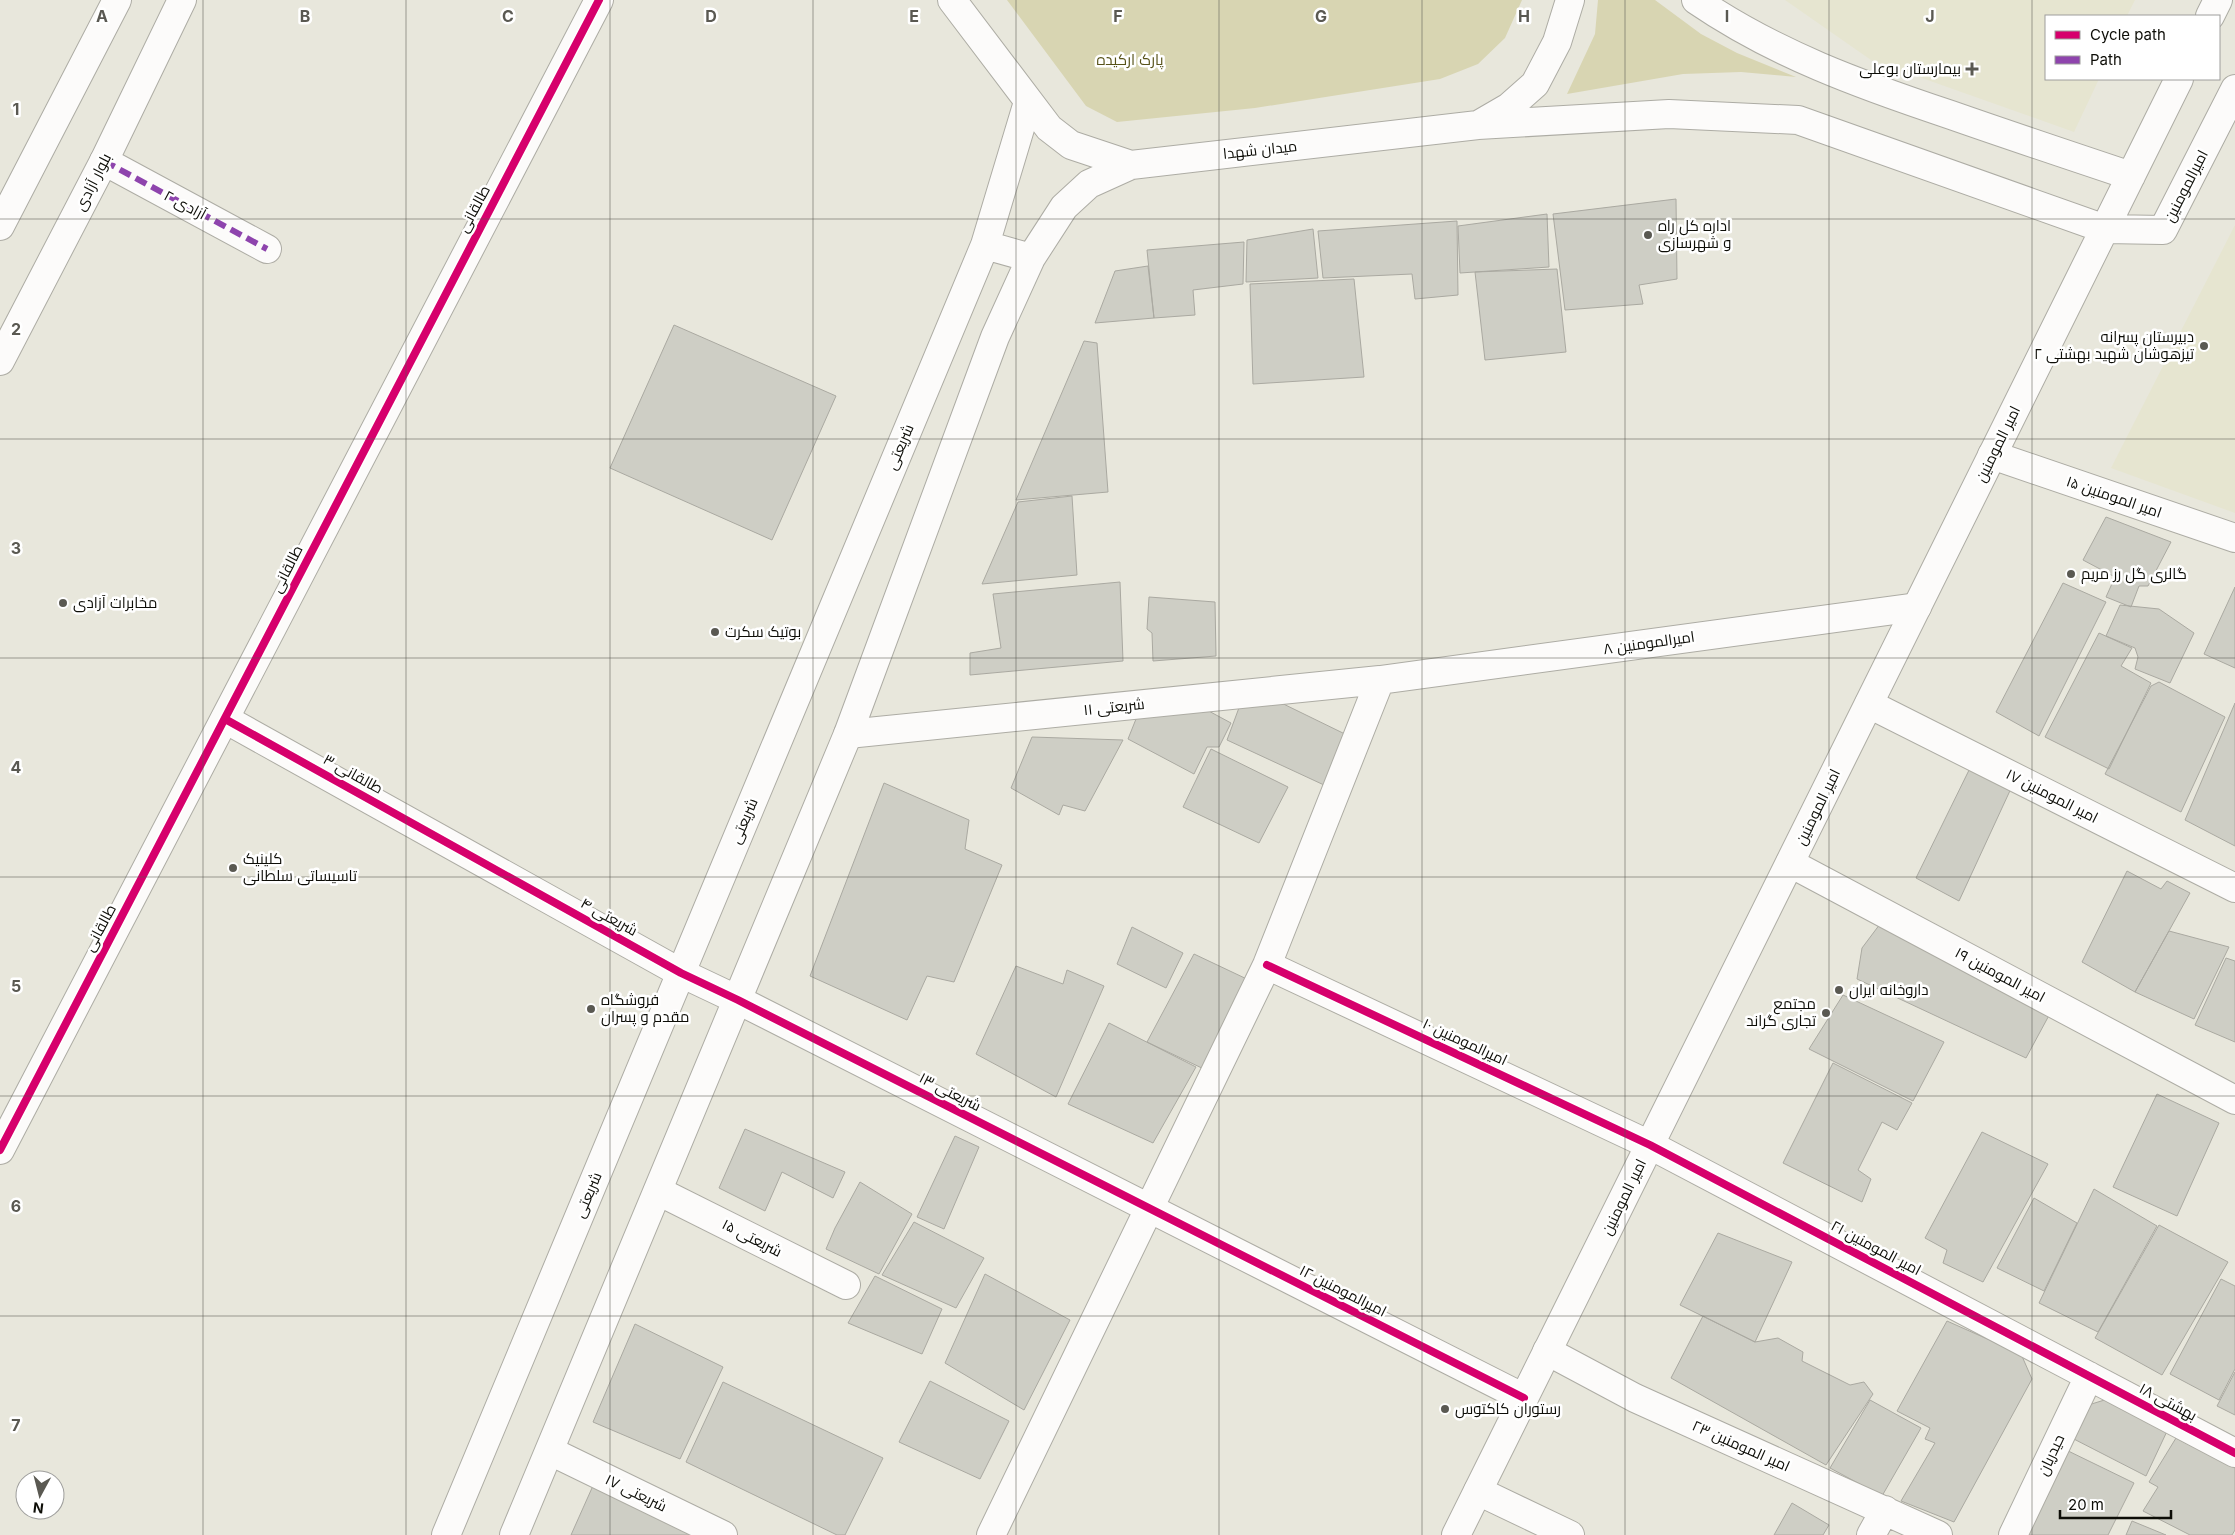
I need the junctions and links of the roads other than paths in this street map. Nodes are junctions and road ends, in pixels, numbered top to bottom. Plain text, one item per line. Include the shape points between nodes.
1 (117, 0) edge
2 (182, 0) edge
3 (599, 0) edge
4 (952, 0) edge
5 (1570, 0) edge
6 (1696, 0) edge
7 (2218, 0) edge
8 (2210, 15) edge
9 (2179, 80) edge
10 (2235, 89) edge
11 (1028, 102) junction
12 (1478, 125) junction
13 (104, 162) junction
14 (1131, 164) junction
15 (2131, 176) junction
16 (0, 226) edge
17 (2105, 229) junction
18 (985, 245) junction
19 (267, 249) dead end
20 (1031, 258) junction
21 (0, 361) edge
22 (1992, 455) junction
23 (2235, 538) edge
24 (1917, 607) junction
25 (1380, 680) junction
26 (1869, 704) junction
27 (225, 719) junction
28 (848, 734) junction
29 (468, 854) joint
30 (1790, 863) junction
31 (2235, 888) edge
32 (1268, 965) junction
33 (680, 973) junction
34 (738, 1000) junction
35 (2235, 1100) edge
36 (1650, 1145) junction
37 (0, 1150) edge
38 (658, 1191) junction
39 (1150, 1208) junction
40 (846, 1285) dead end
41 (1547, 1351) junction
42 (2089, 1376) junction
43 (1524, 1398) junction
44 (550, 1451) junction
45 (2235, 1453) edge
46 (1478, 1491) junction
47 (1886, 1510) junction
48 (446, 1535) edge
49 (514, 1535) edge
50 (723, 1535) edge
51 (991, 1535) edge
52 (1456, 1535) edge
53 (1570, 1535) edge
54 (1871, 1535) edge
55 (1938, 1535) edge
56 (2013, 1535) edge

1 - 16 street
2 - 13 street, بلوار آزادی
3 - 27 street, طالقانی
4 - 11 street, میدان شهدا
5 - 12 street, میدان شهدا via 1557,42 1535,84 1509,107
6 - 15 street via 1729,22 1791,55 1857,84
7 - 8 street
9 - 15 street, امیر المومنین
10 - 17 street, امیرالمومنین via 2163,230
11 - 14 street, میدان شهدا via 1049,128 1071,145
11 - 18 street, شریعتی
12 - 14 street, میدان شهدا
12 - 17 street via 1669,114 1798,120
13 - 19 street, آزادی ۲
13 - 21 street, بلوار آزادی
14 - 20 street via 1089,184 1064,207
15 - 17 street, امیر المومنین
17 - 22 street, امیر المومنین
18 - 20 street
18 - 33 street, شریعتی
20 - 28 street via 995,337
22 - 23 street, امیر المومنین ۱۵
22 - 24 street, امیر المومنین
24 - 25 street, امیرالمومنین ۸
24 - 26 street, امیر المومنین
25 - 28 street, شریعتی ۱۱
25 - 32 street
26 - 30 street, امیر المومنین
26 - 31 street, امیر المومنین ۱۷
27 - 29 street, طالقانی ۳
27 - 37 street, طالقانی
28 - 34 street
29 - 33 street, شریعتی ۴
30 - 35 street, امیر المومنین ۱۹
30 - 36 street, امیر المومنین
32 - 36 street, امیرالمومنین ۱۰
32 - 39 street
33 - 34 street, شریعتی ۴
33 - 48 street, شریعتی
34 - 38 street
34 - 39 street, شریعتی ۱۳
36 - 41 street, امیر المومنین
36 - 42 street, امیر المومنین ۲۱
38 - 40 street, شریعتی ۱۵
38 - 44 street
39 - 43 street, امیرالمومنین ۱۲
39 - 51 street
41 - 43 street, امیر المومنین
41 - 47 street, امیر المومنین ۲۳ via 1635,1398
42 - 45 street, بهشتی ۱۸
42 - 56 street, حیدریان
43 - 46 street, امیر المومنین
44 - 49 street
44 - 50 street, شریعتی ۱۷
46 - 52 street, امیر المومنین
46 - 53 street
47 - 54 street
47 - 55 street, امیر المومنین ۲۳

